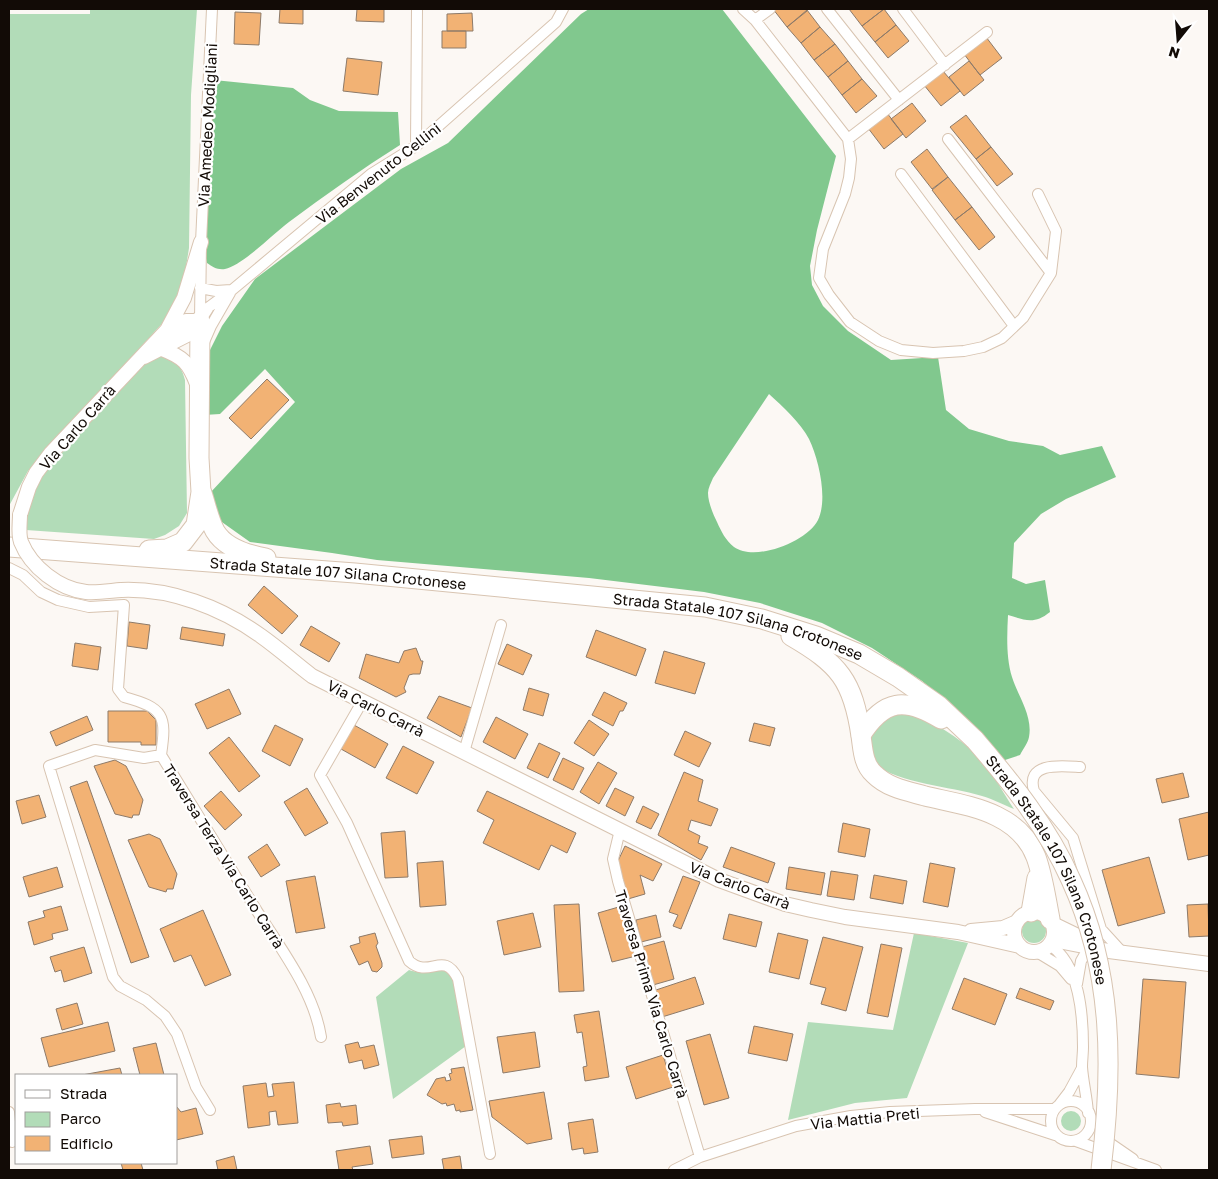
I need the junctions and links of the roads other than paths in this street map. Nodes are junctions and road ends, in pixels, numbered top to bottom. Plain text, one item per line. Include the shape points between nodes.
1 (212, 9) edge
2 (417, 9) edge
3 (563, 9) edge
4 (743, 9) edge
5 (770, 9) edge
6 (827, 9) edge
7 (903, 9) edge
8 (755, 20) junction
9 (987, 32) dead end
10 (945, 64) junction
11 (899, 100) junction
12 (948, 138) dead end
13 (848, 139) junction
14 (416, 146) junction
15 (901, 174) dead end
16 (1038, 194) dead end
17 (201, 242) junction
18 (1051, 272) junction
19 (200, 288) junction
20 (232, 290) junction
21 (200, 321) junction
22 (1014, 326) junction
23 (166, 330) junction
24 (162, 349) junction
25 (199, 353) junction
26 (137, 361) junction
27 (199, 388) junction
28 (201, 492) junction
29 (9, 547) edge
30 (98, 553) junction
31 (9, 568) edge
32 (355, 573) junction
33 (141, 589) junction
34 (124, 604) junction
35 (762, 620) junction
36 (501, 625) dead end
37 (362, 702) junction
38 (861, 735) junction
39 (975, 740) junction
40 (464, 752) junction
41 (160, 754) junction
42 (1080, 767) dead end
43 (620, 830) junction
44 (1039, 869) junction
45 (1024, 917) junction
46 (1051, 922) junction
47 (958, 932) junction
48 (1051, 943) junction
49 (1020, 946) junction
50 (1089, 947) junction
51 (1037, 952) junction
52 (1116, 952) junction
53 (1209, 964) edge
54 (1076, 985) junction
55 (321, 1037) dead end
56 (1082, 1068) junction
57 (1057, 1107) junction
58 (975, 1109) junction
59 (210, 1110) dead end
60 (9, 1112) edge
61 (1088, 1113) junction
62 (1089, 1129) junction
63 (1055, 1134) junction
64 (1076, 1141) junction
65 (12, 1142) dead end
66 (490, 1154) dead end
67 (700, 1157) junction
68 (1142, 1165) junction
69 (674, 1170) edge
70 (1101, 1170) edge
71 (1156, 1170) edge

1 - 17 street, Via Amedeo Modigliani
2 - 14 street
3 - 14 street, Via Benvenuto Cellini via 556,22
4 - 8 street
5 - 8 street
6 - 11 street
7 - 10 street
8 - 13 street
9 - 10 street
10 - 11 street
11 - 13 street
12 - 18 street
13 - 22 street via 849,178 823,249 819,278 828,296 850,322 879,341 901,350 934,353 983,347 1002,338
14 - 20 street, Via Benvenuto Cellini via 371,174
15 - 22 street
16 - 18 street via 1056,231
17 - 19 street, Via Amedeo Modigliani
17 - 23 main road via 184,298
18 - 22 street via 1023,318
19 - 20 street
19 - 21 street, Via Amedeo Modigliani
20 - 21 street, Via Benvenuto Cellini
20 - 25 street, Via Benvenuto Cellini
21 - 23 main road, Via Carlo Carrà via 186,321
21 - 24 main road, Via Carlo Carrà via 187,335
21 - 25 highway
23 - 26 main road, Via Carlo Carrà
24 - 26 main road, Via Carlo Carrà
24 - 27 main road via 177,355 190,366
25 - 27 highway
26 - 33 main road, Via Carlo Carrà, bridge via 36,473 20,515 20,541 36,566 60,584 88,592
27 - 28 highway
28 - 30 highway via 196,525 183,542 166,549
28 - 32 highway via 216,532 229,545 254,556
29 - 30 highway, Strada Statale 107 Silana Crotonese
30 - 32 highway, Strada Statale 107 Silana Crotonese
31 - 34 street via 41,592 58,600 89,607
32 - 35 highway, Strada Statale 107 Silana Crotonese via 705,606
33 - 34 street
33 - 37 main road, Via Carlo Carrà via 173,595 215,610 260,636 312,676
34 - 41 street, Traversa Terza Via Carlo Carrà via 118,689 124,697 157,710 164,724
35 - 38 highway via 812,648 834,666 849,686
35 - 39 highway, Strada Statale 107 Silana Crotonese via 816,636 859,654 938,705
36 - 40 street
37 - 40 main road, Via Carlo Carrà
37 - 66 street via 320,774 347,824 410,961 415,967 424,969 447,965 458,978
38 - 39 highway via 882,710 909,705 925,709
38 - 44 highway via 864,759 873,774 896,788 999,816 1016,827 1027,840
39 - 70 highway, Strada Statale 107 Silana Crotonese, bridge via 1012,783 1044,830 1071,880 1090,930 1103,984 1108,1030 1109,1080
40 - 43 main road, Via Carlo Carrà
41 - 55 street, Traversa Terza Via Carlo Carrà via 289,963 310,1000
41 - 59 street via 144,758 95,750 49,766 112,977 120,986 146,1000 165,1016 177,1034 196,1087
42 - 52 street via 1046,767 1036,774 1032,786 1072,838 1101,929
43 - 47 main road, Via Carlo Carrà via 719,880 785,904 845,917
43 - 67 street, Traversa Prima Via Carlo Carrà via 613,859 618,882
44 - 45 highway
44 - 46 highway
45 - 46 main road via 1042,913
45 - 47 main road, Via Carlo Carrà via 1003,928
45 - 49 main road via 1014,934
46 - 48 main road via 1054,935
46 - 52 main road via 1071,934
47 - 49 main road, Via Carlo Carrà
48 - 50 main road
48 - 51 main road
48 - 54 street via 1069,966
49 - 51 main road
50 - 52 main road
50 - 54 street via 1081,961
51 - 54 street via 1060,966
52 - 53 main road
54 - 56 street via 1083,1045
56 - 57 street
56 - 61 street
57 - 58 street, Via Mattia Preti
57 - 61 street, Via Mattia Preti via 1072,1101 1084,1106
57 - 63 street via 1050,1121
58 - 63 street, Via Mattia Preti
58 - 67 street, Via Mattia Preti via 851,1116 796,1126
60 - 65 street
61 - 62 street
62 - 64 street
62 - 68 street
63 - 64 street, Via Mattia Preti via 1064,1140
64 - 68 street, Via Mattia Preti
67 - 69 street, Via Mattia Preti
68 - 71 street

